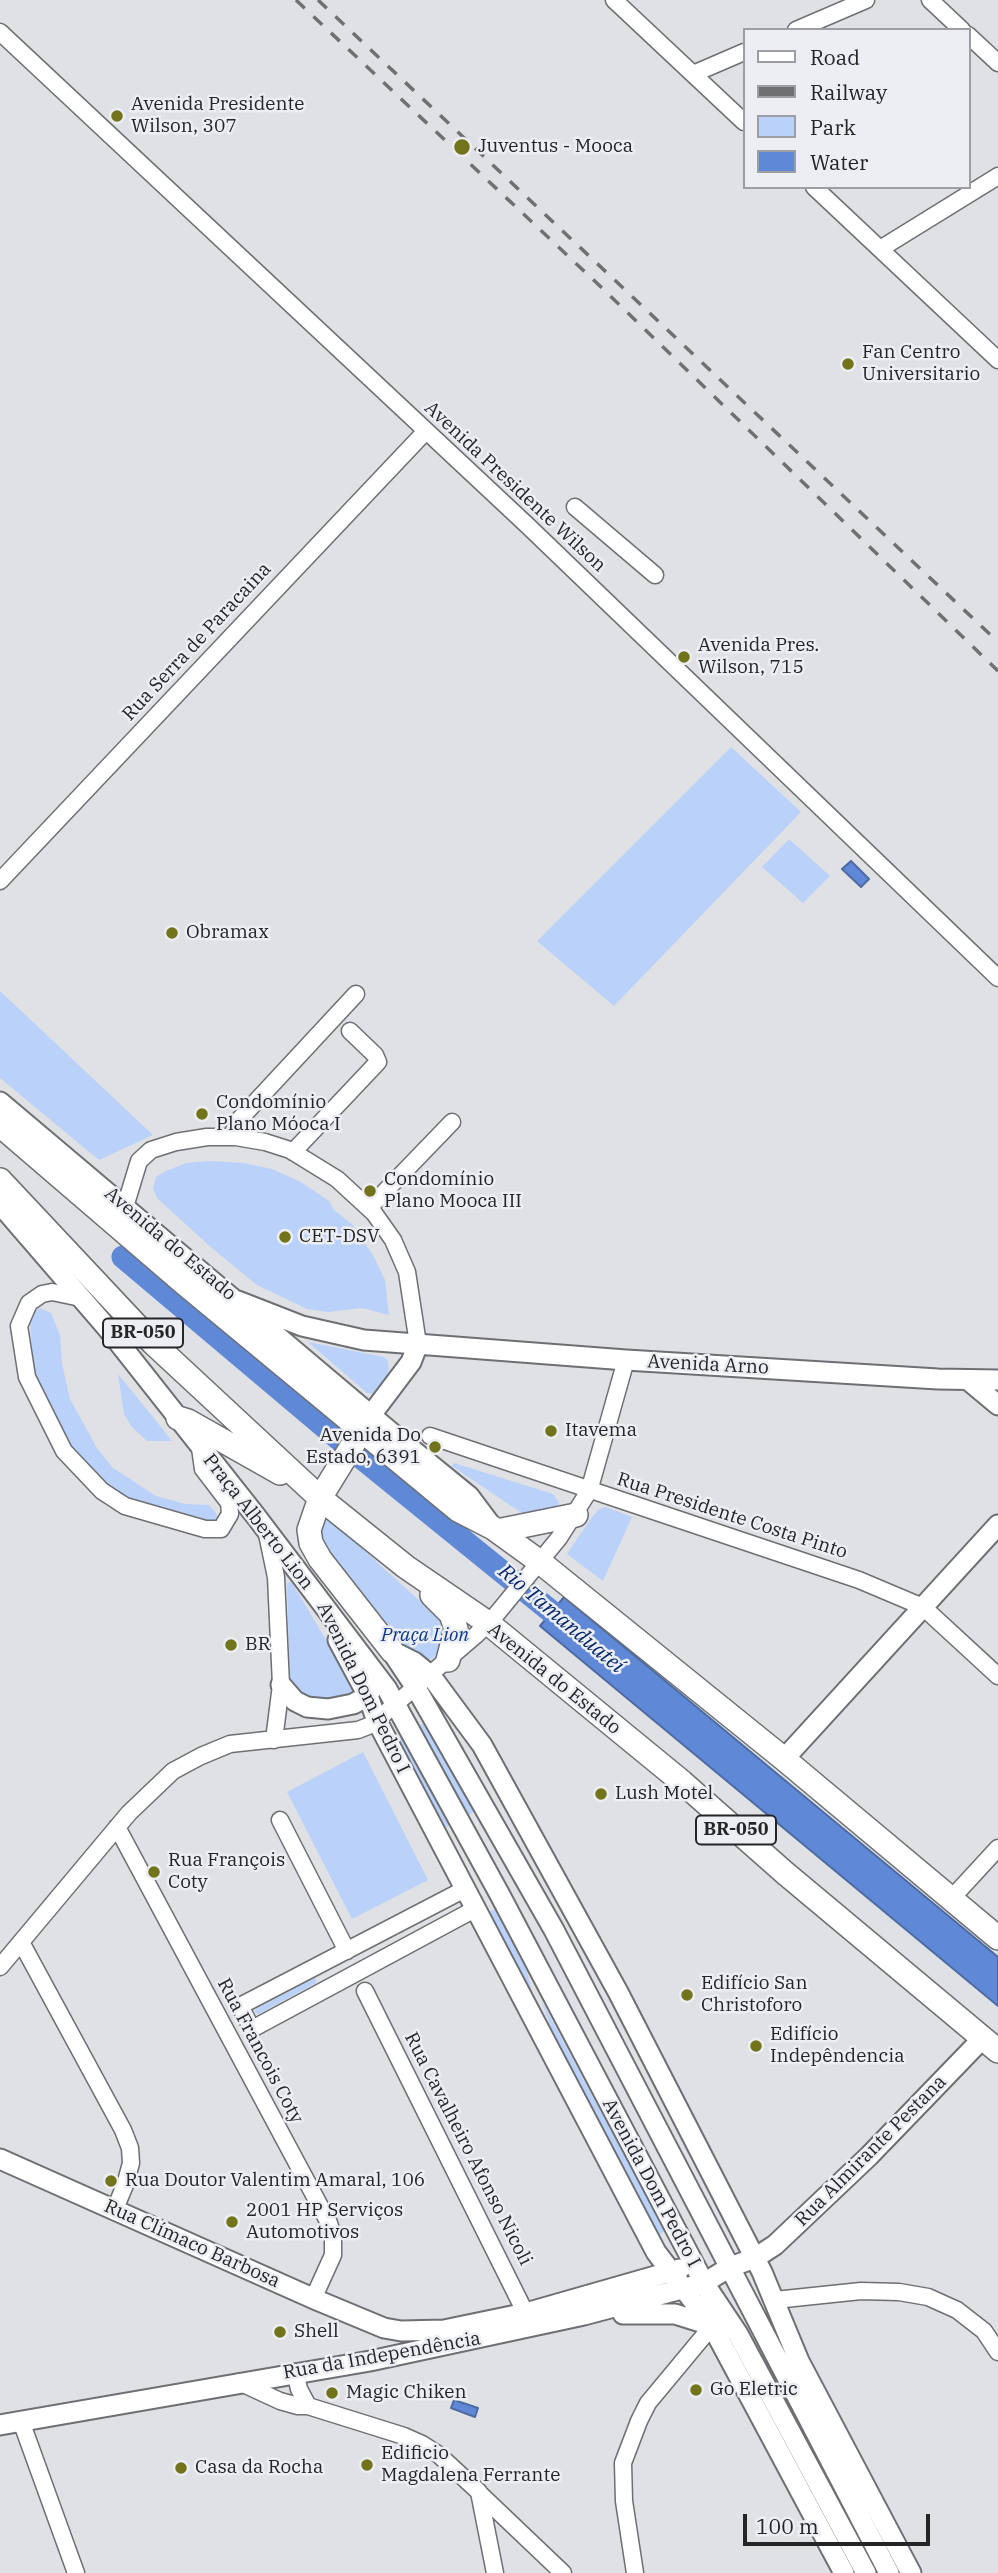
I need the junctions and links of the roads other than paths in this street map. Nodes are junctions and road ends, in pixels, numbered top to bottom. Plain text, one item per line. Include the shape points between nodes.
1 (614, 0) edge
2 (866, 0) edge
3 (930, 0) edge
4 (801, 28) edge
5 (960, 28) edge
6 (0, 32) edge
7 (970, 37) edge
8 (743, 52) edge
9 (998, 63) edge
10 (693, 74) junction
11 (743, 121) edge
12 (998, 176) edge
13 (816, 189) edge
14 (880, 249) junction
15 (998, 360) edge
16 (425, 432) junction
17 (575, 508) dead end
18 (655, 575) dead end
19 (0, 881) edge
20 (998, 978) edge
21 (356, 994) dead end
22 (350, 1031) dead end
23 (0, 1102) edge
24 (452, 1122) dead end
25 (0, 1125) edge
26 (232, 1137) junction
27 (293, 1152) junction
28 (0, 1180) edge
29 (0, 1204) edge
30 (125, 1207) junction
31 (369, 1208) junction
32 (81, 1298) junction
33 (238, 1301) junction
34 (418, 1344) junction
35 (626, 1360) junction
36 (968, 1380) junction
37 (998, 1380) edge
38 (998, 1405) edge
39 (178, 1418) junction
40 (366, 1422) junction
41 (430, 1436) dead end
42 (200, 1448) junction
43 (296, 1475) junction
44 (589, 1491) junction
45 (320, 1498) junction
46 (576, 1515) junction
47 (998, 1525) edge
48 (495, 1529) junction
49 (267, 1532) junction
50 (536, 1566) junction
51 (406, 1567) junction
52 (317, 1595) junction
53 (923, 1608) junction
54 (492, 1620) junction
55 (392, 1651) junction
56 (448, 1660) junction
57 (998, 1676) edge
58 (378, 1678) junction
59 (423, 1682) junction
60 (281, 1692) junction
61 (359, 1700) junction
62 (396, 1705) junction
63 (377, 1721) junction
64 (274, 1740) junction
65 (784, 1759) junction
66 (487, 1811) junction
67 (280, 1820) dead end
68 (117, 1827) junction
69 (998, 1848) edge
70 (489, 1876) junction
71 (465, 1889) junction
72 (500, 1895) junction
73 (951, 1899) junction
74 (475, 1909) junction
75 (554, 1930) junction
76 (998, 1938) edge
77 (364, 1941) junction
78 (21, 1942) junction
79 (346, 1951) junction
80 (376, 1962) junction
81 (319, 1965) junction
82 (573, 1966) junction
83 (0, 1967) edge
84 (537, 1969) junction
85 (331, 1986) junction
86 (365, 1991) dead end
87 (618, 1992) junction
88 (541, 2034) junction
89 (990, 2045) edge
90 (0, 2159) edge
91 (115, 2209) junction
92 (755, 2258) junction
93 (730, 2267) junction
94 (671, 2271) junction
95 (699, 2274) junction
96 (682, 2290) junction
97 (313, 2298) junction
98 (775, 2301) junction
99 (584, 2315) junction
100 (529, 2320) junction
101 (712, 2326) junction
102 (384, 2328) junction
103 (738, 2334) junction
104 (998, 2352) edge
105 (370, 2361) junction
106 (295, 2372) junction
107 (239, 2382) junction
108 (308, 2406) junction
109 (21, 2421) junction
110 (0, 2425) edge
111 (479, 2492) junction
112 (76, 2573) edge
113 (495, 2573) edge
114 (563, 2573) edge
115 (635, 2573) edge
116 (844, 2573) edge
117 (866, 2573) edge
118 (889, 2573) edge
119 (911, 2573) edge

1 - 10 street
2 - 4 street
3 - 5 street
6 - 16 street, Avenida Presidente Wilson
7 - 9 street
8 - 10 street
10 - 11 street
12 - 14 street
13 - 14 street
14 - 15 street
16 - 19 street, Rua Serra de Paracaina
16 - 20 street, Avenida Presidente Wilson
17 - 18 street
21 - 26 street via 237,1122
22 - 27 street via 378,1062
23 - 30 main road, Avenida do Estado
24 - 31 street
25 - 40 highway, Avenida do Estado / BR-050 via 185,1284
26 - 27 street
26 - 30 street via 207,1137 151,1150 139,1161
27 - 31 street via 337,1179
28 - 43 highway, Avenida do Estado / BR-050 via 153,1343
29 - 32 main road
30 - 33 main road, Avenida do Estado
31 - 34 street via 393,1240 407,1272
32 - 39 main road
32 - 42 street, Praça Alberto Lion via 42,1294 29,1303 19,1326 27,1377 64,1451 102,1491 125,1506 205,1529 221,1529 230,1514 229,1503 203,1469
33 - 34 main road via 329,1334
33 - 40 main road, Avenida do Estado
34 - 35 main road, Avenida Arno
34 - 40 main road via 411,1362
35 - 36 main road, Avenida Arno
35 - 44 street
36 - 37 main road, Avenida Arno
36 - 38 main road
39 - 42 main road, Praça Alberto Lion
39 - 43 highway via 281,1474
40 - 45 highway
40 - 48 highway, Avenida do Estado / BR-050 via 458,1510
41 - 44 street, Rua Presidente Costa Pinto
42 - 49 main road, Praça Alberto Lion
43 - 45 highway, Avenida do Estado / BR-050
44 - 46 street
44 - 53 street, Rua Presidente Costa Pinto via 859,1580
45 - 51 highway, Avenida do Estado / BR-050
45 - 55 highway via 310,1523 312,1543
46 - 48 highway
46 - 50 street
47 - 53 main road
48 - 50 highway, Avenida do Estado / BR-050
49 - 52 main road, Praça Alberto Lion
49 - 60 street via 275,1566
50 - 54 street
50 - 65 highway, Avenida do Estado / BR-050
51 - 54 highway, Avenida do Estado / BR-050
51 - 56 highway via 451,1614 457,1635
52 - 58 main road, Avenida Dom Pedro I
52 - 61 main road, Avenida Dom Pedro I
53 - 57 street, Rua Presidente Costa Pinto
53 - 65 main road
54 - 56 street
54 - 89 highway, Avenida do Estado / BR-050
55 - 58 main road
55 - 59 main road, Avenida Dom Pedro I
56 - 59 street
58 - 61 main road
58 - 62 main road, Avenida Dom Pedro I
59 - 62 street
59 - 66 main road, Avenida Dom Pedro I
59 - 87 main road, Avenida Dom Pedro I via 482,1745
60 - 61 main road via 294,1713 318,1720 342,1714
60 - 64 street
61 - 63 main road, Avenida Dom Pedro I
62 - 63 street
62 - 70 main road, Avenida Dom Pedro I
63 - 64 street via 358,1730
63 - 71 main road, Avenida Dom Pedro I
64 - 68 street via 230,1744 201,1756 173,1772
65 - 73 highway, Avenida do Estado / BR-050
66 - 70 main road
66 - 75 main road, Avenida Dom Pedro I
67 - 79 street
68 - 78 street
68 - 97 street, Rua Francois Coty via 329,2223 333,2255
69 - 73 street
70 - 71 main road
70 - 72 main road, Avenida Dom Pedro I
71 - 74 main road, Avenida Dom Pedro I
71 - 77 street
72 - 74 main road
72 - 75 main road via 519,1898
72 - 84 main road, Avenida Dom Pedro I
73 - 76 highway, Avenida do Estado / BR-050
74 - 80 street
74 - 88 main road, Avenida Dom Pedro I
75 - 82 main road, Avenida Dom Pedro I
77 - 79 street
77 - 80 street
78 - 83 street
78 - 91 street via 130,2148 131,2163
79 - 81 street
80 - 85 street
81 - 85 street
81 - 85 street via 240,2006 252,2029
82 - 87 main road
82 - 93 main road, Avenida Dom Pedro I
84 - 88 main road
84 - 95 main road, Avenida Dom Pedro I
86 - 100 street, Rua Cavalheiro Afonso Nicoli
87 - 92 main road, Avenida Dom Pedro I
88 - 94 main road, Avenida Dom Pedro I via 656,2252
89 - 92 main road, Rua Almirante Pestana via 775,2245
90 - 91 main road, Rua Clímaco Barbosa
91 - 97 main road, Rua Clímaco Barbosa
92 - 93 main road
92 - 98 main road, Avenida Dom Pedro I
93 - 95 main road
93 - 118 main road, Avenida Dom Pedro I
94 - 95 main road, Rua da Independência
94 - 96 main road, Avenida Dom Pedro I
94 - 100 main road, Rua da Independência
95 - 96 main road, Rua da Independência
95 - 103 main road, Avenida Dom Pedro I
96 - 99 main road, Rua da Independência
96 - 101 main road, Avenida Dom Pedro I
97 - 102 main road, Rua Clímaco Barbosa
98 - 104 street via 861,2291 928,2297 957,2310 984,2331
98 - 119 main road, Avenida Dom Pedro I via 799,2361
99 - 100 main road, Rua da Independência
99 - 101 main road via 675,2314
100 - 102 main road, Rua da Independência via 415,2332
100 - 105 main road, Rua da Independência
101 - 103 main road
101 - 115 street via 648,2403 623,2462
101 - 116 main road, Avenida Dom Pedro I
102 - 105 main road via 382,2347
103 - 117 main road, Avenida Dom Pedro I
105 - 106 main road, Rua da Independência
106 - 107 main road, Rua da Independência
106 - 108 street
107 - 108 street via 280,2401
107 - 109 main road, Rua da Independência
108 - 111 street via 422,2444
109 - 110 main road, Rua da Independência
109 - 112 street
111 - 113 street
111 - 114 street

